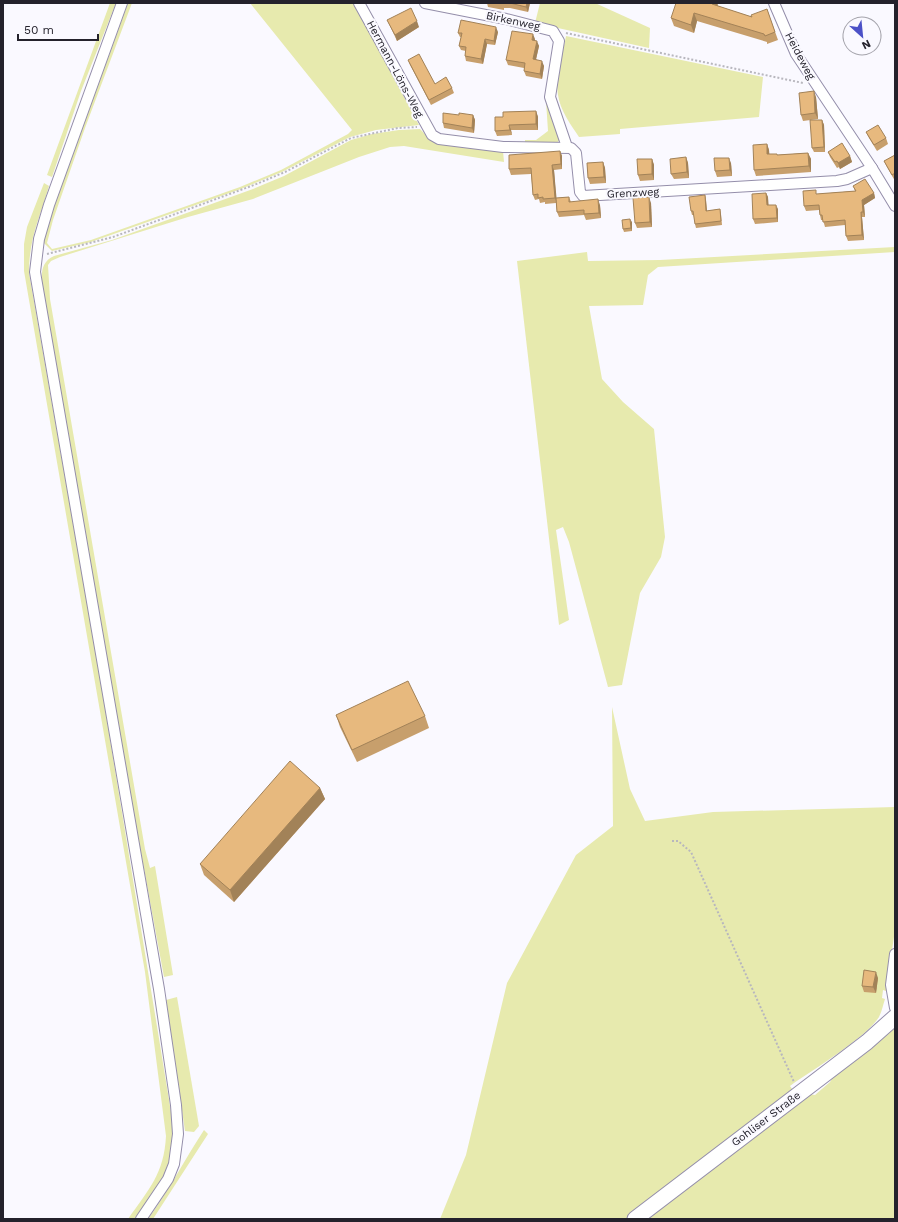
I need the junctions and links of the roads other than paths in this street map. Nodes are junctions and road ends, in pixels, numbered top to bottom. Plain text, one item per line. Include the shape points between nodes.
1 (122, 3) edge
2 (359, 3) edge
3 (424, 3) edge
4 (774, 3) edge
5 (567, 147) junction
6 (872, 168) junction
7 (895, 206) edge
8 (895, 954) edge
9 (895, 1008) edge
10 (895, 1017) edge
11 (141, 1219) edge
12 (635, 1219) edge

1 - 11 street via 49,205 36,256 35,272 159,989 176,1105 178,1134 174,1164 168,1179
2 - 5 street, Hermann-Löns-Weg via 432,135 439,139 503,147
3 - 5 street, Birkenweg via 553,31 559,41 550,97
4 - 6 street, Heideweg via 796,54
5 - 6 street, Grenzweg via 576,153 580,192 583,196 837,181
6 - 7 street, Heideweg
8 - 9 street via 891,985
10 - 12 main road, Gohliser Straße via 867,1042

